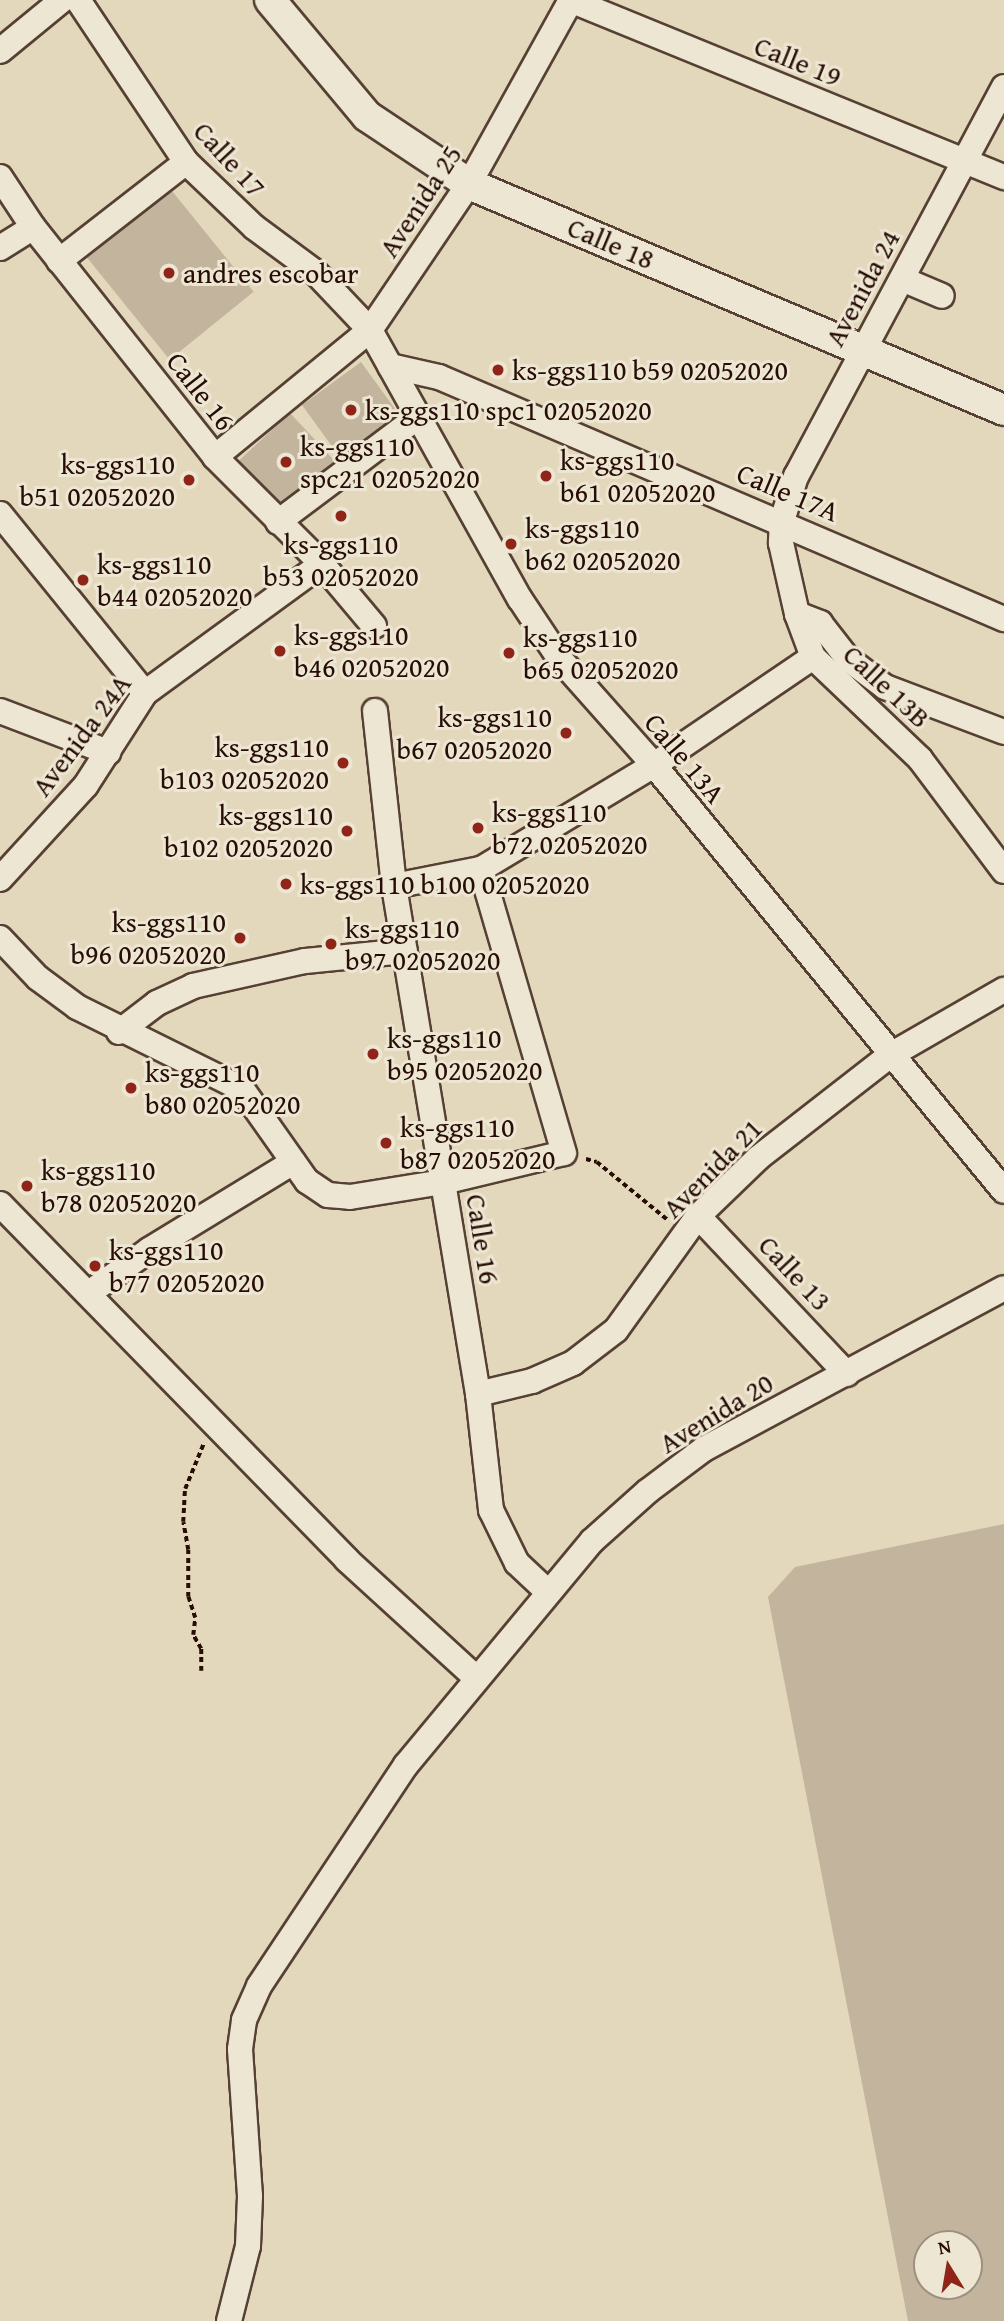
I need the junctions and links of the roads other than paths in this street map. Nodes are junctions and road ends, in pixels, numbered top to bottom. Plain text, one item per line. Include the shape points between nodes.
1 (62, 0) edge
2 (78, 0) edge
3 (270, 0) edge
4 (570, 0) edge
5 (0, 51) edge
6 (1004, 87) edge
7 (962, 160) junction
8 (186, 162) junction
9 (0, 177) edge
10 (1004, 177) edge
11 (469, 184) junction
12 (33, 227) junction
13 (0, 248) edge
14 (60, 261) junction
15 (902, 279) junction
16 (942, 296) dead end
17 (370, 330) junction
18 (863, 349) junction
19 (390, 366) junction
20 (1004, 410) edge
21 (418, 417) junction
22 (215, 457) junction
23 (0, 514) edge
24 (278, 522) junction
25 (782, 522) junction
26 (322, 564) junction
27 (797, 614) junction
28 (1004, 619) edge
29 (374, 626) dead end
30 (813, 657) junction
31 (145, 693) junction
32 (0, 711) edge
33 (375, 711) dead end
34 (1004, 732) edge
35 (107, 752) junction
36 (654, 765) junction
37 (481, 869) junction
38 (1004, 871) edge
39 (0, 879) edge
40 (394, 886) junction
41 (0, 938) edge
42 (405, 951) junction
43 (1004, 990) edge
44 (119, 1032) junction
45 (889, 1056) junction
46 (293, 1162) junction
47 (443, 1182) junction
48 (1004, 1191) edge
49 (0, 1204) edge
50 (691, 1225) junction
51 (1004, 1288) edge
52 (89, 1293) junction
53 (847, 1374) junction
54 (478, 1394) junction
55 (548, 1591) junction
56 (475, 1678) junction
57 (229, 2321) edge

1 - 5 street
2 - 8 street, Calle 17
3 - 11 street, Calle 18 via 367,116
4 - 7 street, Calle 19
4 - 11 street, Avenida 25
6 - 7 street, Avenida 24
7 - 10 street, Calle 19
7 - 15 street, Avenida 24
8 - 14 street
8 - 17 street, Calle 17 via 254,227 315,272
9 - 12 street, Calle 16
11 - 17 street, Avenida 25
11 - 18 street, Calle 18
12 - 13 street
12 - 14 street, Calle 16
14 - 22 street, Calle 16
15 - 16 street
15 - 18 street, Avenida 24
17 - 19 street, Calle 13A
17 - 22 street, Avenida 25
18 - 20 street, Calle 18
18 - 25 street, Avenida 24 via 796,476
19 - 21 street, Calle 13A
19 - 25 street, Calle 17A via 439,377
21 - 24 street
21 - 36 street, Calle 13A via 552,648
22 - 24 street, Calle 16
23 - 31 street
24 - 26 street, Calle 16
25 - 27 street, Calle 13B via 781,543
25 - 28 street, Calle 17A
26 - 29 street, Calle 16
26 - 31 street, Avenida 24A
27 - 30 street, Calle 13B
27 - 34 street via 820,623 848,659 885,687
30 - 36 street
30 - 38 street, Calle 13B via 920,759
31 - 35 street, Avenida 24A
32 - 35 street
33 - 40 street, Calle 16
35 - 39 street, Avenida 24A via 86,785
36 - 37 street
36 - 45 street, Calle 13A
37 - 40 street
37 - 47 street via 564,1153
40 - 42 street, Calle 16
41 - 44 street via 38,978
42 - 44 street via 305,961 193,986 158,1003
42 - 47 street, Calle 16
43 - 45 street, Avenida 21
44 - 46 street via 242,1089
45 - 48 street, Calle 13A
45 - 50 street, Avenida 21 via 758,1158
46 - 47 street via 307,1181 328,1195 351,1197
46 - 52 street via 149,1250
47 - 54 street, Calle 16
49 - 52 street
50 - 53 street, Calle 13
50 - 54 street, Avenida 21 via 616,1330 584,1355 532,1381
51 - 53 street, Avenida 20
52 - 56 street via 347,1560
53 - 55 street, Avenida 20 via 704,1449 592,1541
54 - 55 street, Calle 16 via 491,1510 517,1563
55 - 56 street, Avenida 20
56 - 57 street, Avenida 20 via 406,1765 259,1986 244,2020 240,2049 250,2196 248,2246

